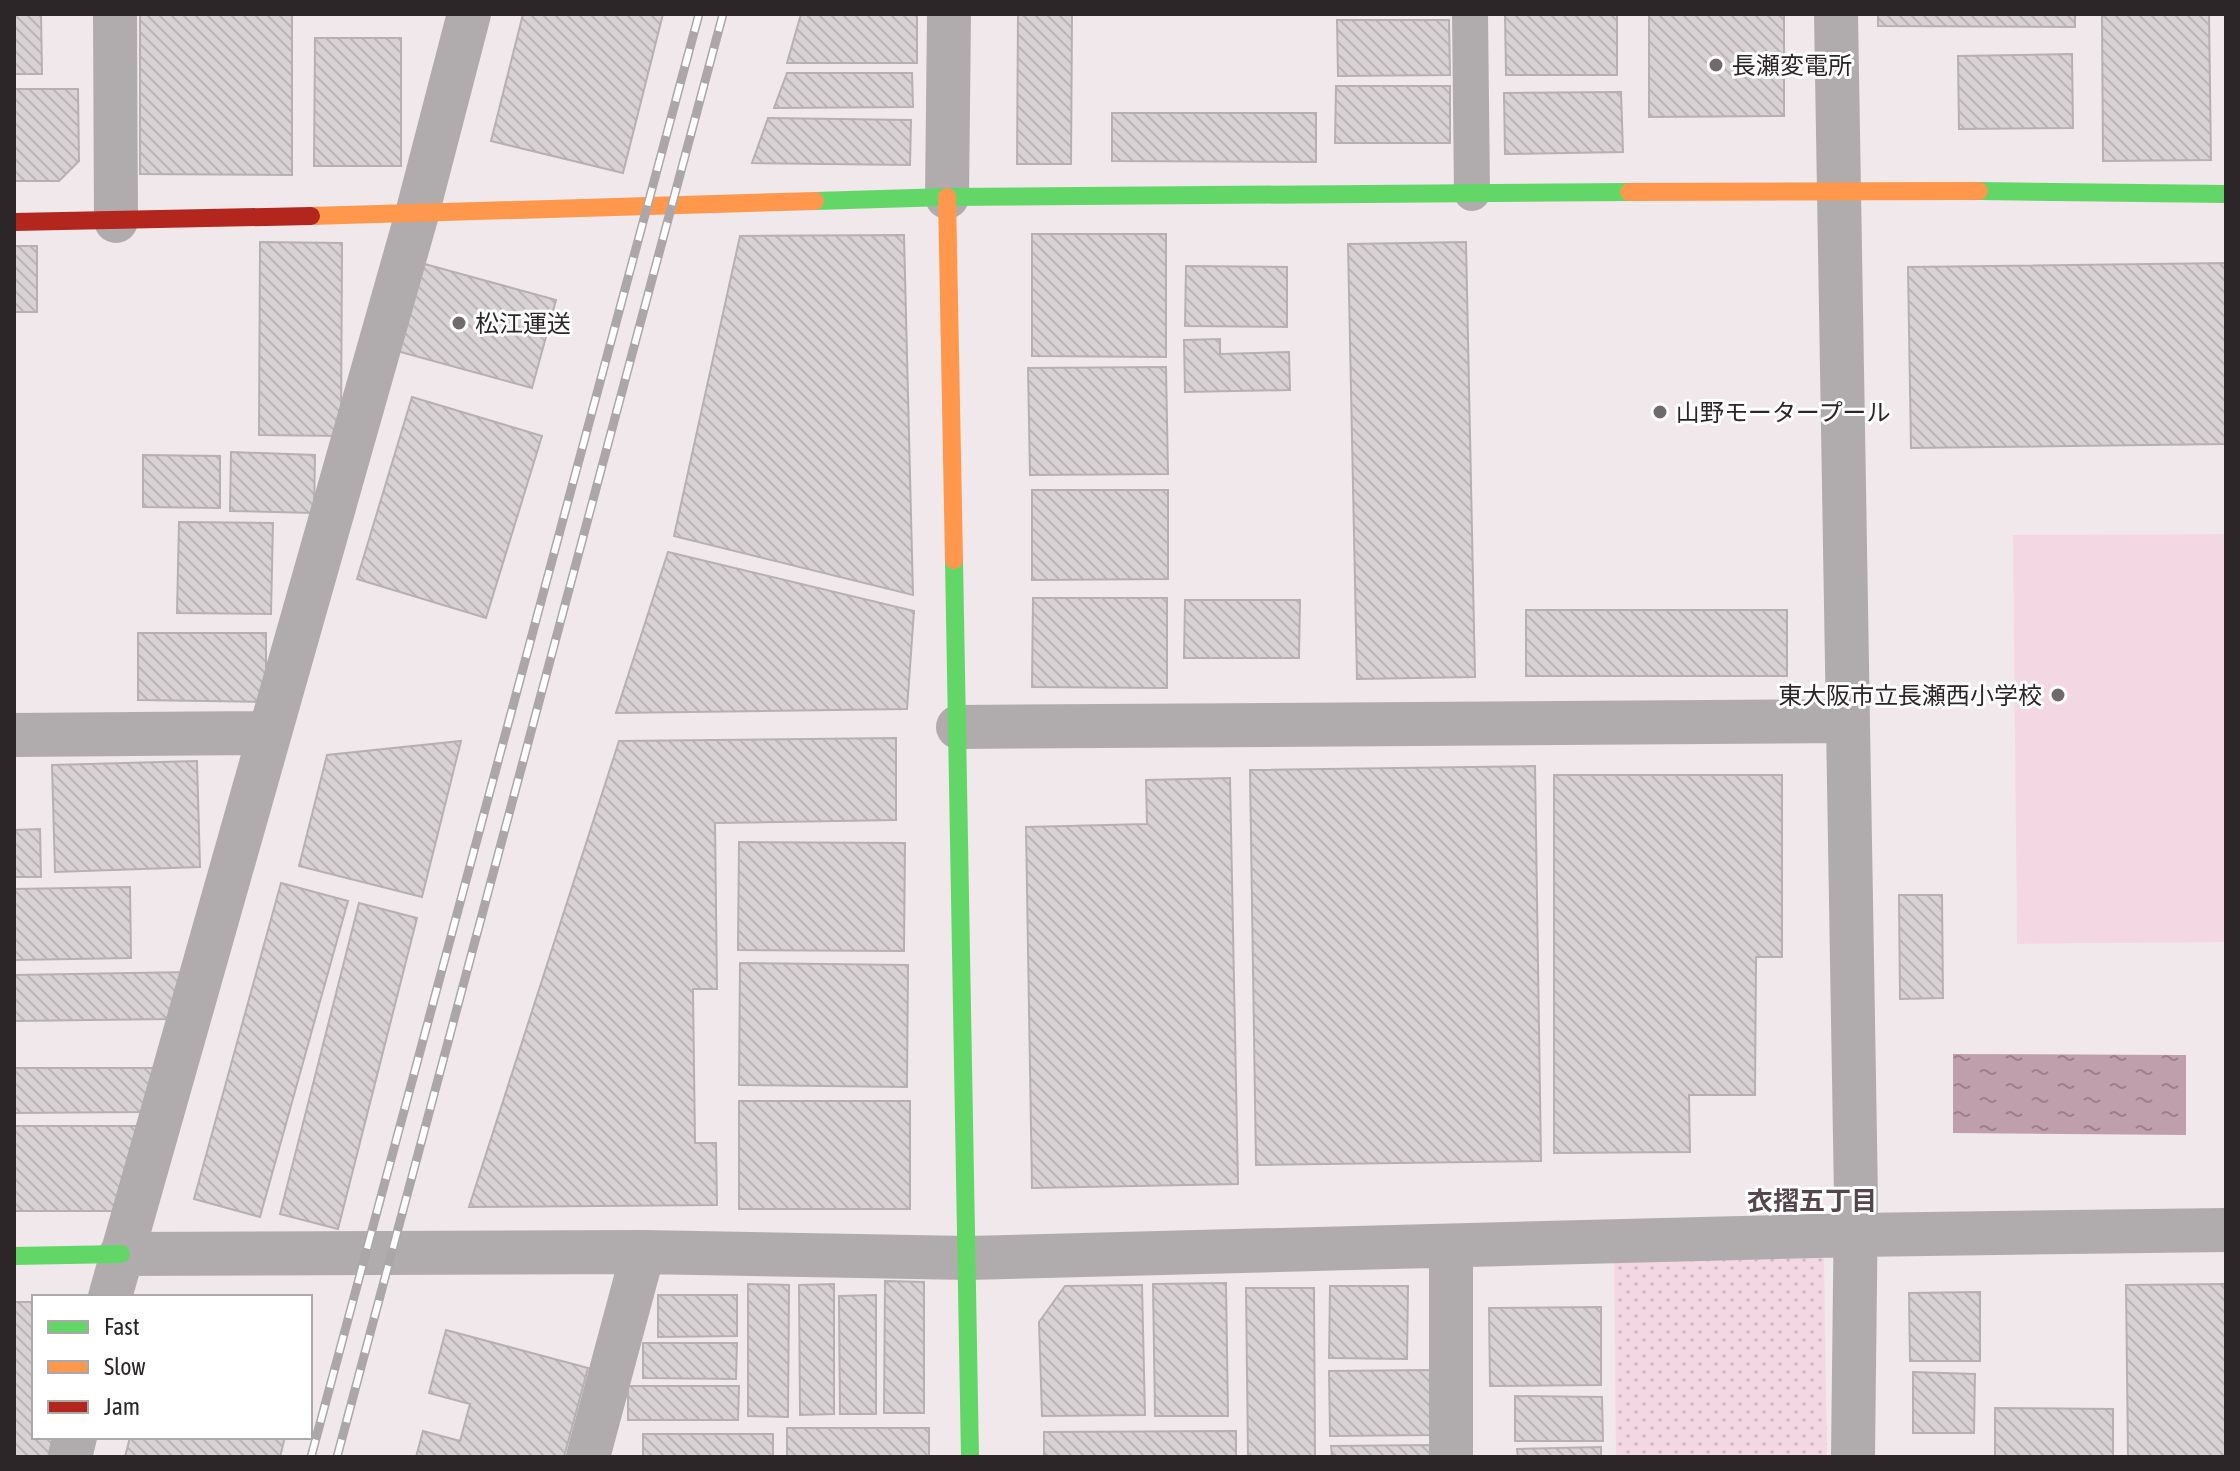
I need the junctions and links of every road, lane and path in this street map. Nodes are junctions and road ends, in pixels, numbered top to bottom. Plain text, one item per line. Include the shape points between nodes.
1 (115, 14) edge
2 (469, 14) edge
3 (949, 14) edge
4 (1470, 14) edge
5 (1836, 14) edge
6 (1837, 190) junction
7 (1472, 193) junction
8 (2226, 194) edge
9 (947, 197) junction
10 (417, 214) junction
11 (116, 221) junction
12 (14, 222) edge
13 (1847, 721) junction
14 (958, 727) junction
15 (270, 733) junction
16 (14, 735) edge
17 (2226, 1230) edge
18 (1856, 1235) junction
19 (1451, 1246) junction
20 (643, 1252) junction
21 (121, 1254) junction
22 (14, 1256) edge
23 (968, 1258) junction
24 (111, 1295) edge
25 (588, 1457) edge
26 (970, 1457) edge
27 (1451, 1457) edge
28 (1853, 1457) edge

1 - 11 street
2 - 10 street
3 - 9 street
4 - 7 lane
5 - 6 street
6 - 7 street
6 - 8 street
6 - 13 street
7 - 9 street
9 - 10 street
9 - 14 street
10 - 11 street
10 - 15 street
11 - 12 street
13 - 14 street
13 - 18 street
14 - 23 street
15 - 16 street
15 - 21 street
17 - 18 street
18 - 19 street
18 - 28 street
19 - 23 street
19 - 27 street
20 - 21 street
20 - 23 street
20 - 25 street
21 - 22 street
21 - 24 street
23 - 26 street

